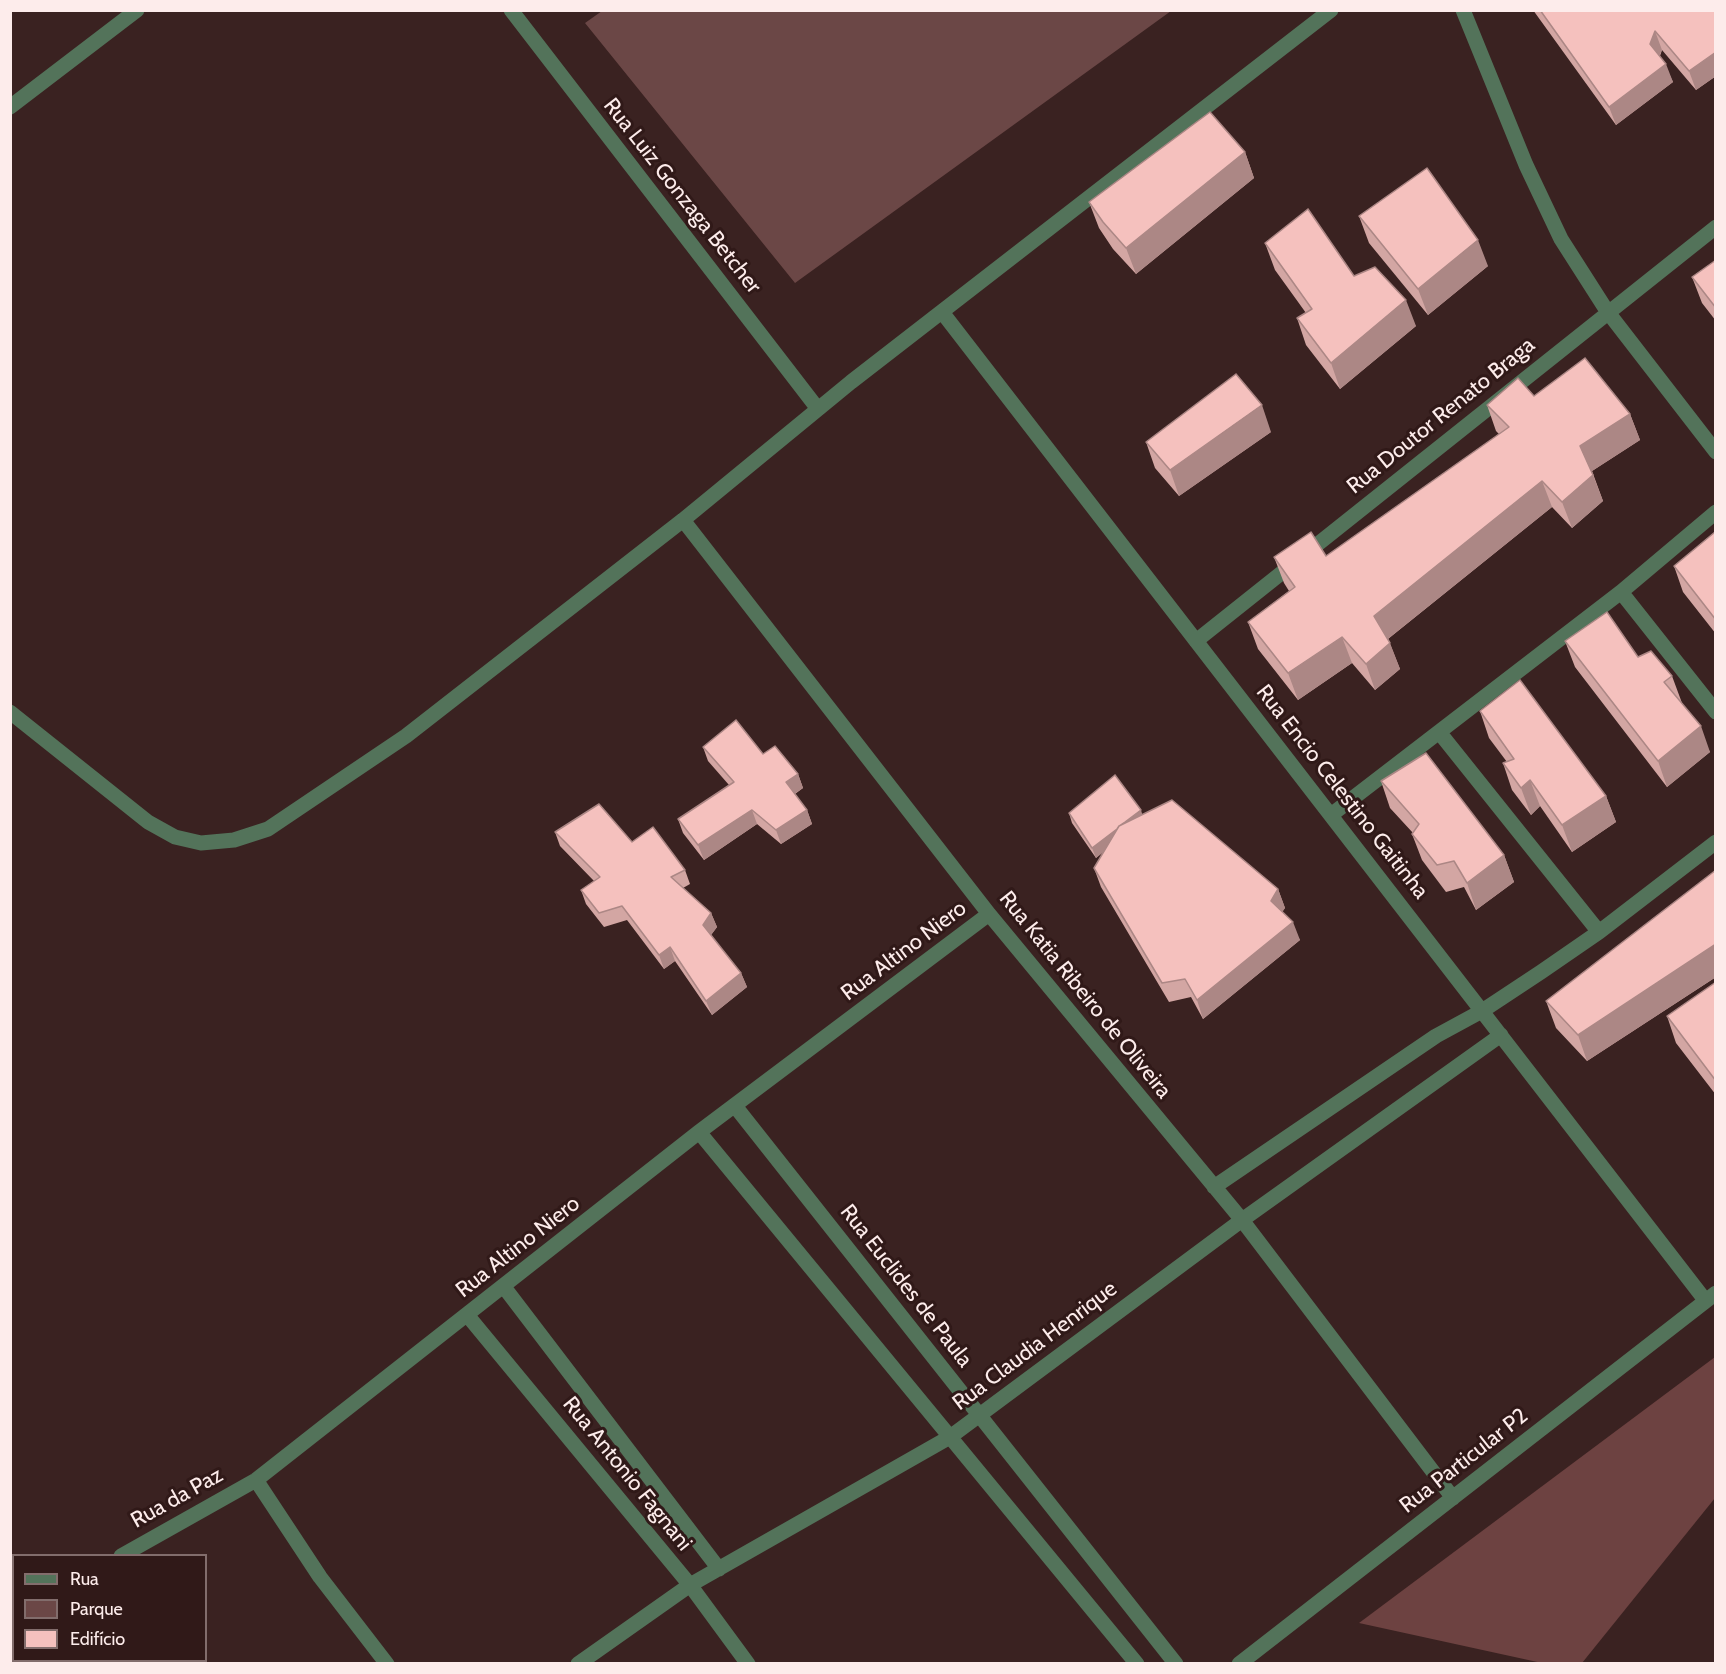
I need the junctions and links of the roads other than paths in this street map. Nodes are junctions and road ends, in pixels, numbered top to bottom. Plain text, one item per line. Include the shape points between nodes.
1 (138, 10) edge
2 (511, 10) edge
3 (1331, 10) edge
4 (1463, 10) edge
5 (10, 107) edge
6 (1716, 227) edge
7 (1607, 311) junction
8 (942, 312) junction
9 (818, 409) junction
10 (1716, 452) edge
11 (1716, 512) edge
12 (683, 520) junction
13 (1621, 592) junction
14 (1196, 641) junction
15 (10, 712) edge
16 (1716, 712) edge
17 (1439, 732) junction
18 (1331, 815) junction
19 (1716, 842) edge
20 (989, 914) junction
21 (1599, 932) junction
22 (1482, 1011) junction
23 (1501, 1035) junction
24 (735, 1106) junction
25 (699, 1132) junction
26 (1214, 1187) junction
27 (1242, 1220) junction
28 (504, 1287) junction
29 (1710, 1296) edge
30 (468, 1316) junction
31 (980, 1416) junction
32 (950, 1437) junction
33 (256, 1480) junction
34 (1453, 1498) junction
35 (125, 1554) edge
36 (719, 1569) junction
37 (690, 1585) junction
38 (387, 1664) edge
39 (578, 1664) edge
40 (747, 1664) edge
41 (1137, 1664) edge
42 (1176, 1664) edge
43 (1239, 1664) edge

1 - 5 street
2 - 9 street, Rua Luiz Gonzaga Betcher
3 - 8 street
4 - 7 street via 1526,165 1561,239
6 - 7 street, Rua Doutor Renato Braga
7 - 10 street
7 - 14 street, Rua Doutor Renato Braga
8 - 9 street
8 - 14 street, Rua Encio Celestino Gaitinha
9 - 12 street
11 - 13 street
12 - 15 street via 406,736 268,829 234,840 201,843 176,837 148,822
12 - 20 street, Rua Katia Ribeiro de Oliveira
13 - 16 street
13 - 17 street
14 - 18 street, Rua Encio Celestino Gaitinha
17 - 18 street
17 - 21 street
18 - 22 street, Rua Encio Celestino Gaitinha
19 - 21 street
20 - 24 street, Rua Altino Niero
20 - 26 street, Rua Katia Ribeiro de Oliveira
21 - 22 street
22 - 23 street, Rua Encio Celestino Gaitinha
22 - 26 street via 1436,1036
23 - 27 street, Rua Claudia Henrique
23 - 29 street, Rua Encio Celestino Gaitinha
24 - 25 street, Rua Altino Niero
24 - 31 street, Rua Euclides de Paula
25 - 28 street, Rua Altino Niero
25 - 32 street
26 - 27 street, Rua Katia Ribeiro de Oliveira
27 - 31 street, Rua Claudia Henrique
27 - 34 street, Rua Katia Ribeiro de Oliveira
28 - 30 street, Rua Altino Niero
28 - 36 street, Rua Antonio Fagnani
29 - 34 street, Rua Particular P2
30 - 33 street, Rua Altino Niero
30 - 37 street, Rua Antonio Fagnani
31 - 32 street, Rua Claudia Henrique
31 - 42 street, Rua Euclides de Paula
32 - 36 street, Rua Claudia Henrique
32 - 41 street
33 - 35 street, Rua da Paz
33 - 38 street via 320,1577
34 - 43 street, Rua Particular P2
36 - 37 street, Rua Claudia Henrique
37 - 39 street, Rua Claudia Henrique
37 - 40 street, Rua Antonio Fagnani

